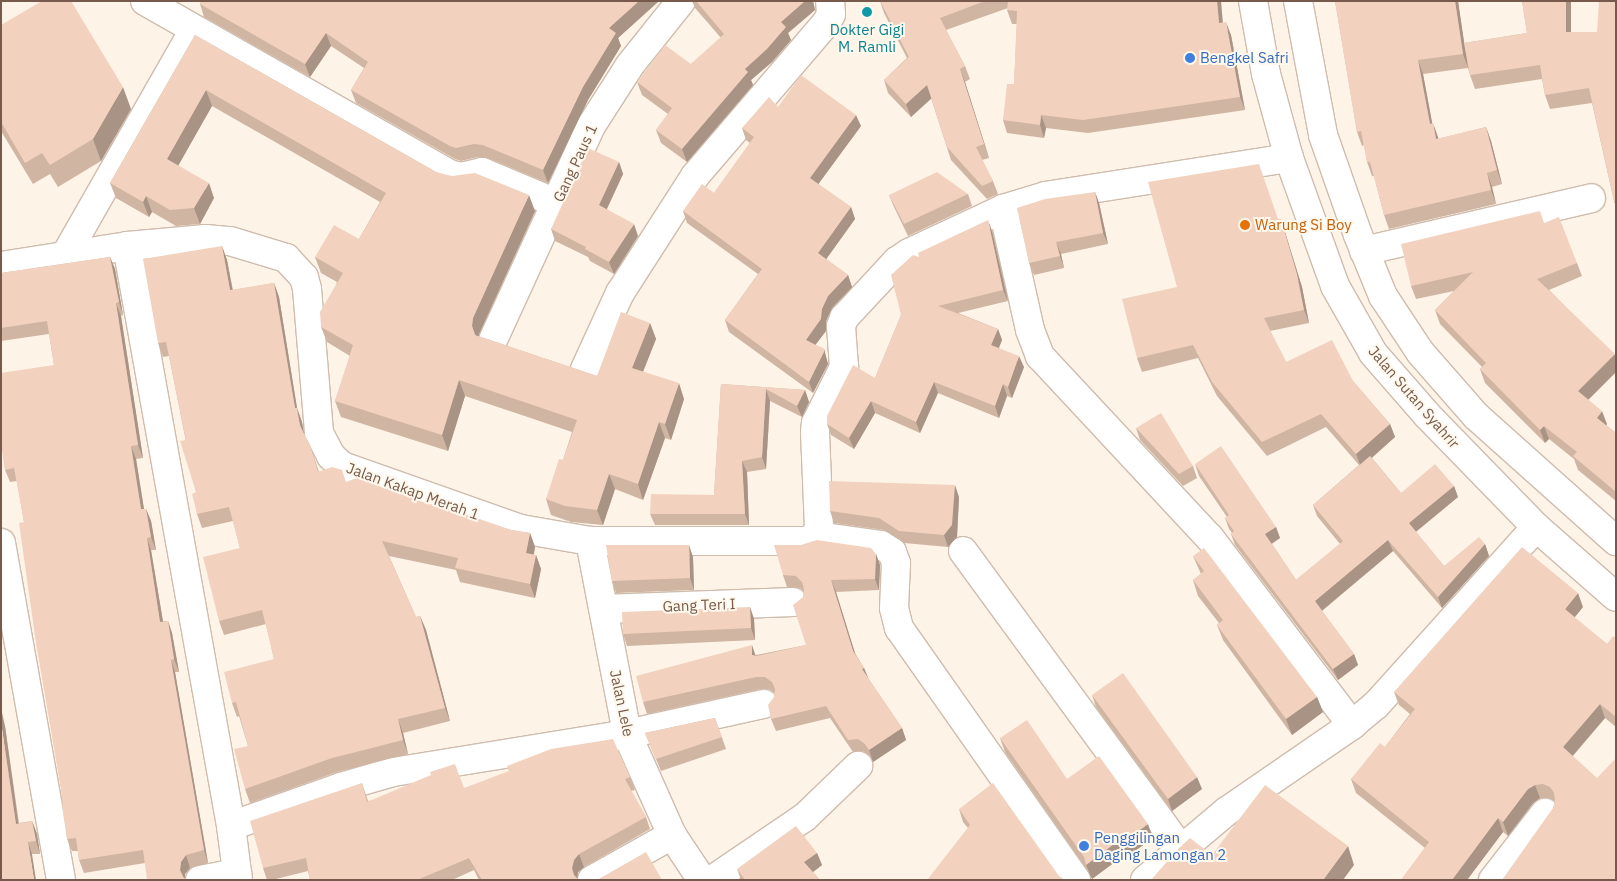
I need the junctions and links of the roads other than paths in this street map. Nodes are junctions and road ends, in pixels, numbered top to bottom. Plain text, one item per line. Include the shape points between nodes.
1 (145, 1) edge
2 (681, 1) edge
3 (830, 1) edge
4 (1253, 1) edge
5 (1298, 1) edge
6 (194, 30) junction
7 (1289, 158) junction
8 (1591, 198) dead end
9 (556, 203) junction
10 (1003, 209) junction
11 (127, 246) junction
12 (1364, 251) junction
13 (65, 256) junction
14 (1, 266) edge
15 (494, 340) edge
16 (585, 369) dead end
17 (1536, 527) junction
18 (817, 536) junction
19 (1616, 541) edge
20 (590, 542) junction
21 (1, 543) edge
22 (963, 551) dead end
23 (1616, 597) edge
24 (793, 602) edge
25 (604, 609) junction
26 (764, 704) dead end
27 (1352, 725) junction
28 (627, 734) junction
29 (858, 766) dead end
30 (1544, 813) dead end
31 (231, 826) junction
32 (672, 835) junction
33 (1180, 848) junction
34 (238, 876) edge
35 (61, 880) edge
36 (200, 880) edge
37 (592, 880) edge
38 (702, 880) edge
39 (712, 880) edge
40 (1076, 880) edge
41 (1145, 880) edge
42 (1493, 880) edge

1 - 6 street
2 - 9 street, Gang Paus 1 via 630,66 591,126
3 - 16 street via 828,22 695,176 620,293
4 - 7 street, Jalan Sutan Syahrir via 1266,74
5 - 12 street via 1323,136
6 - 9 street via 449,174 462,177 482,172
6 - 13 street
7 - 10 street via 1068,192
7 - 17 street, Jalan Sutan Syahrir via 1335,286 1373,353 1427,415
8 - 12 street
9 - 15 street, Gang Paus 1
10 - 18 street via 909,253 885,271 844,318 844,367 816,423
10 - 27 street via 1030,330 1040,356 1210,538
11 - 13 street, Jalan Kakap Merah 1
11 - 20 street, Jalan Kakap Merah 1 via 206,239 230,241 286,258 304,277 307,289 319,433 331,456 342,466 521,530
11 - 31 street
12 - 19 street via 1383,296 1426,359 1476,416
13 - 14 street, Jalan Kakap Merah 1
17 - 23 street, Jalan Sutan Syahrir
17 - 27 street via 1398,683
18 - 20 street, Jalan Kakap Merah 1 via 805,540
18 - 40 street, Jalan Kakap Merah 1 via 881,545 892,552 896,563 894,608 900,628
20 - 25 street, Jalan Lele
21 - 35 street
22 - 33 street
24 - 25 street, Gang Teri I
25 - 28 street, Jalan Lele
26 - 28 street
27 - 33 street via 1227,811
28 - 31 street via 393,772
28 - 32 street, Jalan Lele
29 - 39 street via 805,817
30 - 42 street
31 - 34 street
32 - 37 street
32 - 38 street, Jalan Lele
33 - 41 street
34 - 36 street

